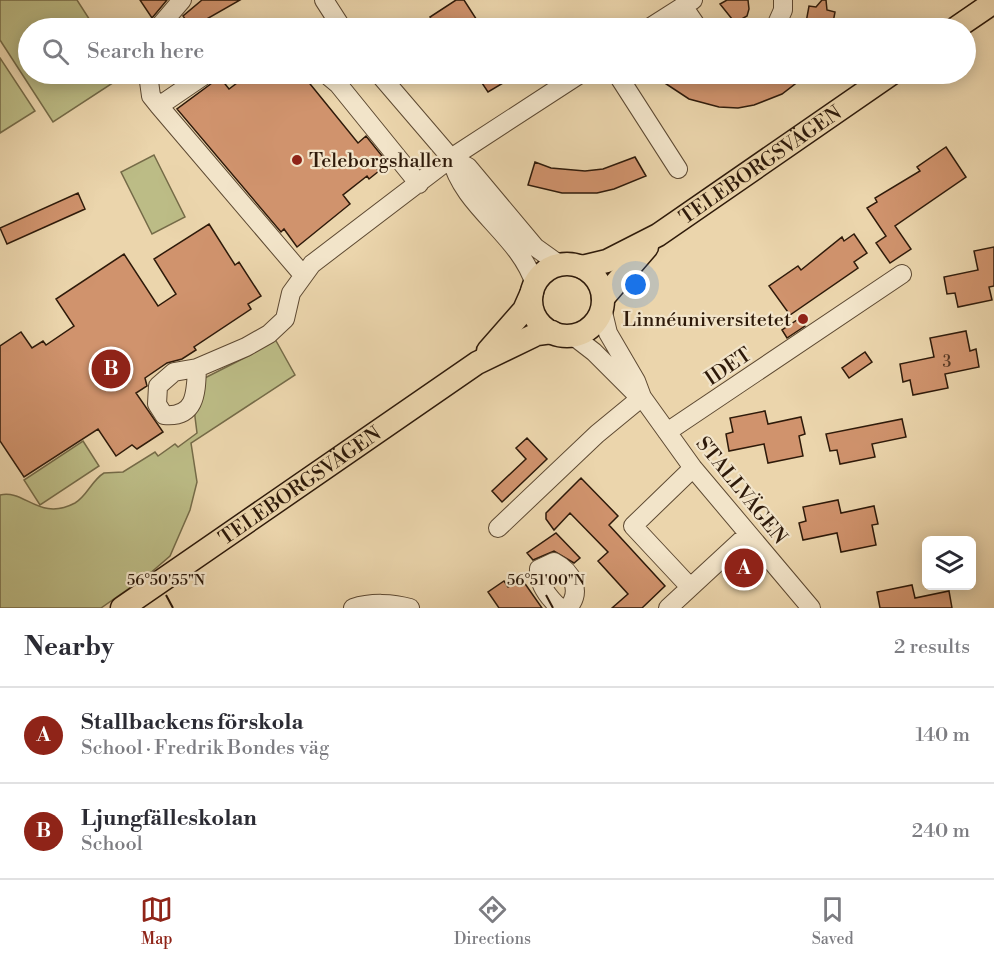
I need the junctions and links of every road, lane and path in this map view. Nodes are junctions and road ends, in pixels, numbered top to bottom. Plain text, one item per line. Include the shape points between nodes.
1 (182, 0) edge
2 (324, 0) edge
3 (783, 0) edge
4 (994, 2) edge
5 (688, 3) edge
6 (167, 18) edge
7 (336, 18) edge
8 (665, 18) edge
9 (694, 18) edge
10 (779, 18) edge
11 (971, 18) edge
12 (149, 84) edge
13 (191, 84) edge
14 (338, 84) edge
15 (388, 84) edge
16 (565, 84) edge
17 (623, 84) edge
18 (877, 84) edge
19 (159, 106) junction
20 (451, 158) junction
21 (678, 168) dead end
22 (418, 184) junction
23 (658, 235) junction
24 (571, 266) junction
25 (303, 274) junction
26 (902, 274) dead end
27 (534, 288) junction
28 (602, 303) junction
29 (562, 334) junction
30 (477, 363) junction
31 (197, 368) dead end
32 (642, 397) junction
33 (667, 432) junction
34 (693, 468) junction
35 (498, 528) dead end
36 (747, 535) junction
37 (690, 587) junction
38 (122, 608) edge
39 (353, 608) edge
40 (410, 608) edge
41 (560, 608) edge
42 (568, 608) edge
43 (668, 608) edge
44 (811, 608) edge

1 - 6 street
2 - 7 street
3 - 10 street
4 - 11 main road
5 - 8 street
5 - 9 street
12 - 19 street via 150,96
13 - 19 street
14 - 22 street
15 - 20 street
16 - 20 street
17 - 21 street
18 - 23 main road, TELEBORGSVÄGEN
19 - 25 street
20 - 22 street
20 - 24 street via 468,166 535,247
20 - 27 street via 455,177 526,263
22 - 25 street via 340,241
23 - 24 main road, TELEBORGSVÄGEN via 607,261
23 - 28 main road, TELEBORGSVÄGEN
24 - 27 main road via 544,273
24 - 28 main road via 595,277
25 - 31 street via 291,293 285,319 269,334
26 - 33 street, IDET
27 - 29 main road via 535,315
27 - 30 main road, TELEBORGSVÄGEN via 513,324
28 - 29 main road via 591,327
28 - 32 street, STALLVÄGEN via 608,333
29 - 30 main road, TELEBORGSVÄGEN via 537,334
29 - 32 street, STALLVÄGEN via 601,358 629,389
30 - 38 main road, TELEBORGSVÄGEN
32 - 33 street, STALLVÄGEN
32 - 35 street
33 - 34 street, STALLVÄGEN
34 - 36 street, STALLVÄGEN
34 - 37 street via 633,526
36 - 37 street
36 - 44 street, STALLVÄGEN via 766,543
37 - 43 street
39 - 40 street via 398,604
41 - 42 street via 538,577 539,569 554,562 565,568 574,581

